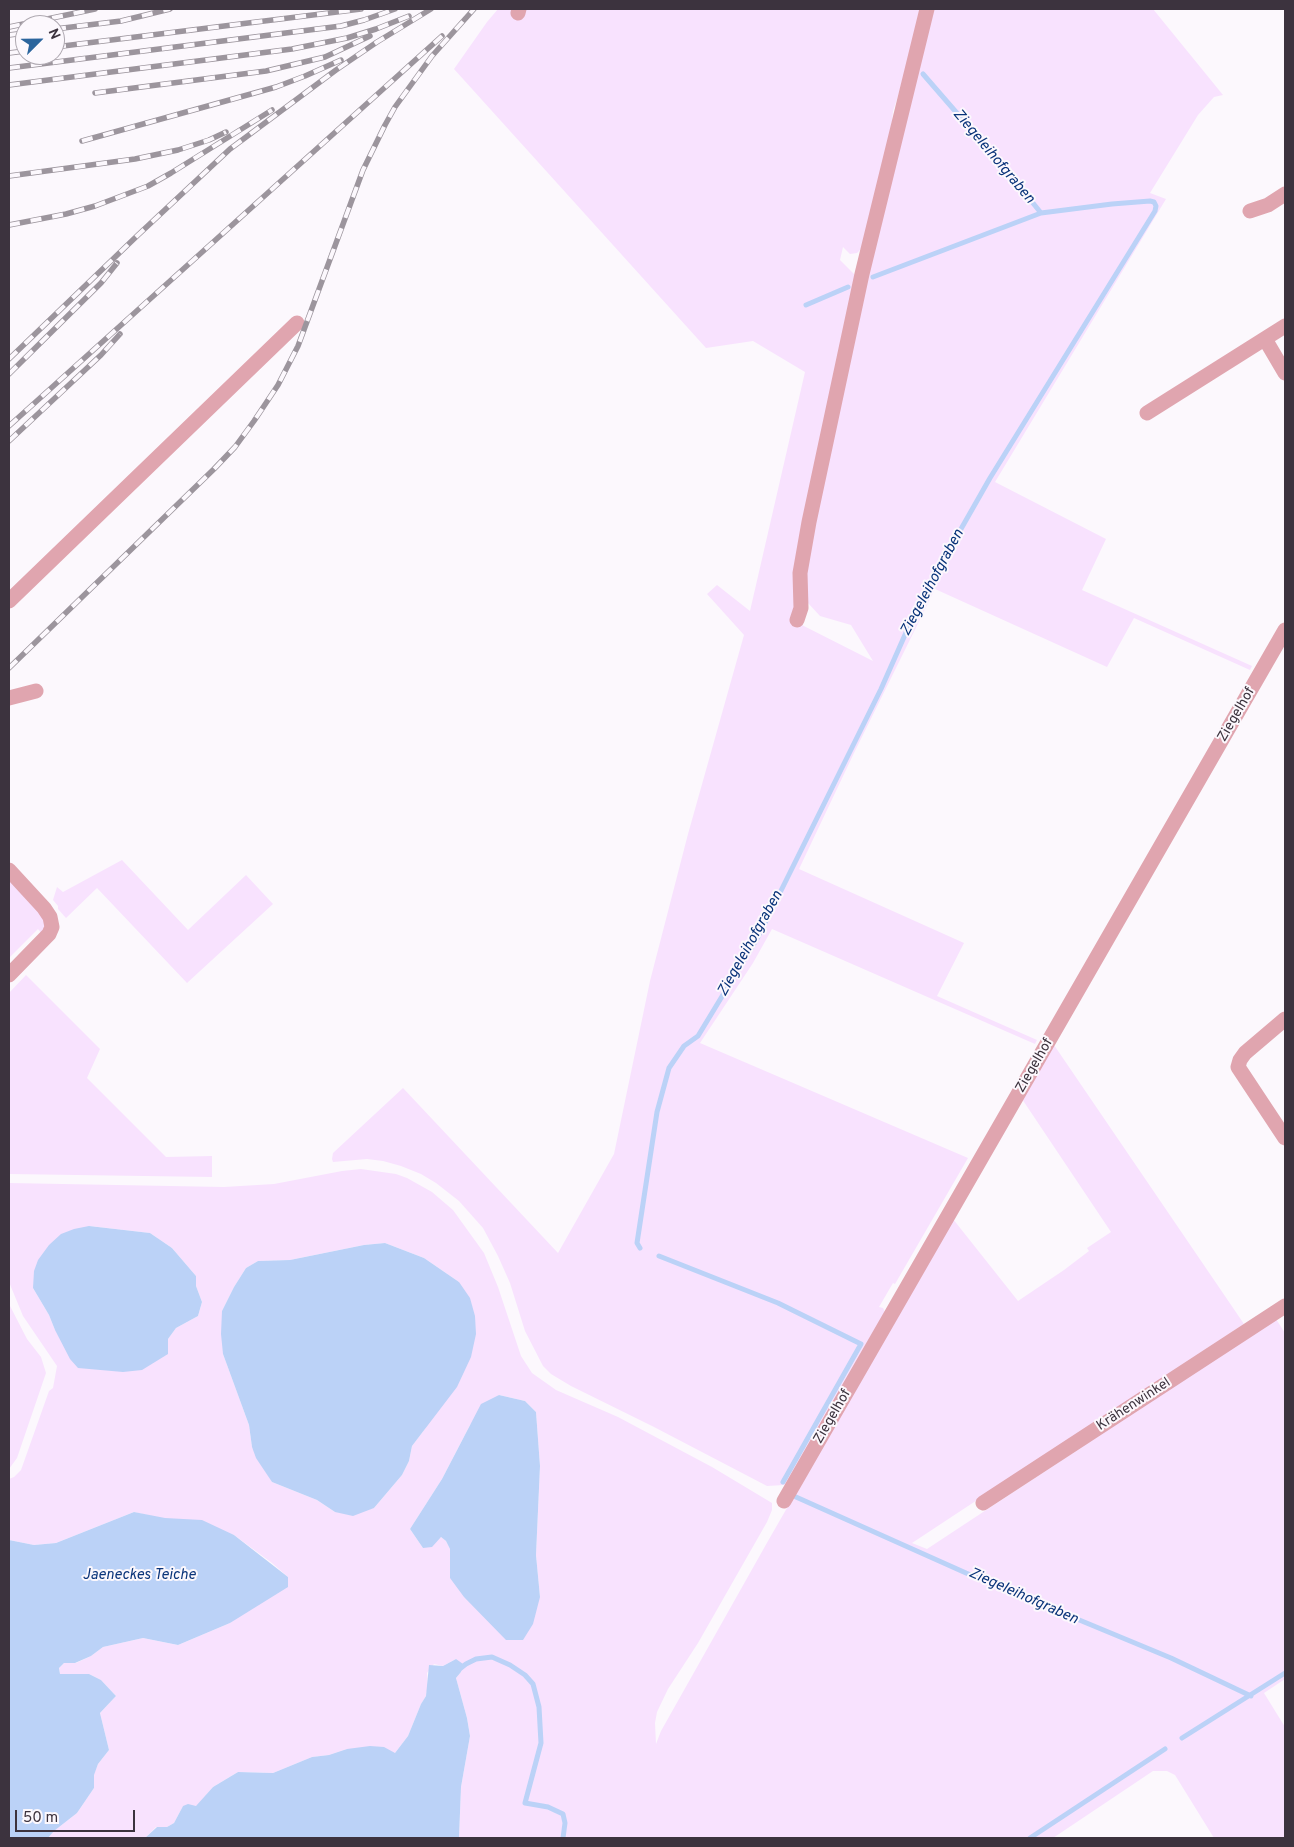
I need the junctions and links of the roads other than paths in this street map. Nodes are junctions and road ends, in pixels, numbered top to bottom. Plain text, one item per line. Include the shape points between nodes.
1 (927, 9) edge
2 (1285, 194) edge
3 (1250, 211) dead end
4 (297, 323) dead end
5 (1285, 326) edge
6 (1264, 339) junction
7 (1285, 373) edge
8 (1147, 413) dead end
9 (9, 601) edge
10 (797, 620) dead end
11 (1285, 630) edge
12 (36, 690) dead end
13 (9, 698) edge
14 (9, 870) edge
15 (9, 975) edge
16 (1285, 1019) edge
17 (1285, 1138) edge
18 (1285, 1306) edge
19 (784, 1501) dead end
20 (983, 1503) dead end

1 - 10 street via 862,274 800,574 801,608
2 - 3 street
4 - 9 street
5 - 6 street
6 - 7 street
6 - 8 street
11 - 19 street, Ziegelhof
12 - 13 street
14 - 15 street via 44,908 52,927
16 - 17 street via 1245,1053 1238,1067
18 - 20 street, Krähenwinkel

